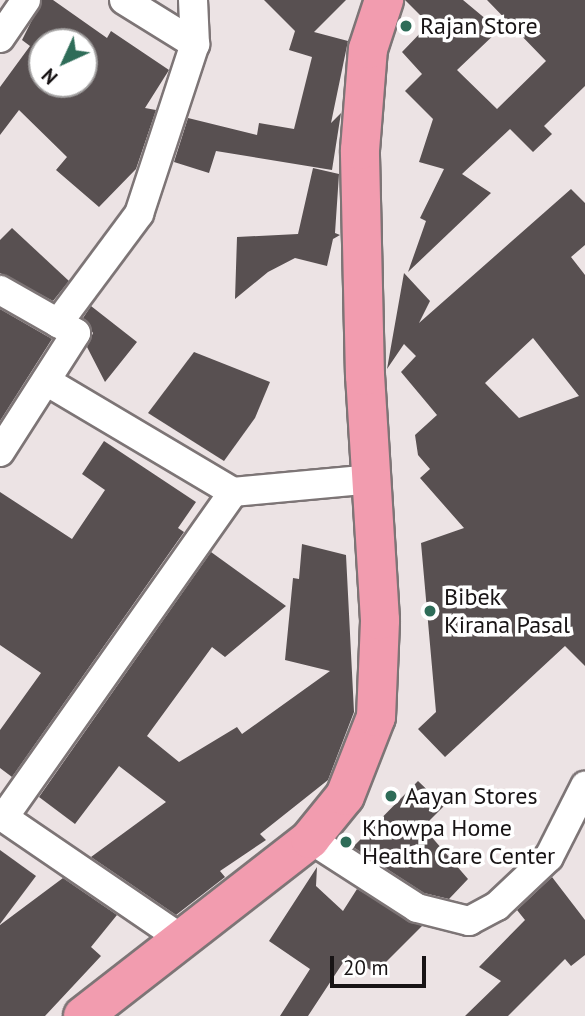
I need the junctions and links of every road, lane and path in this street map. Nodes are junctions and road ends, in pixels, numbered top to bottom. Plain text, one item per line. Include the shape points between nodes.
1 (26, 0) edge
2 (124, 0) edge
3 (193, 0) edge
4 (384, 0) edge
5 (0, 38) edge
6 (195, 44) junction
7 (0, 290) edge
8 (58, 323) junction
9 (46, 381) junction
10 (0, 452) edge
11 (372, 479) junction
12 (233, 492) junction
13 (585, 786) edge
14 (2, 816) edge
15 (310, 839) junction
16 (180, 938) junction
17 (83, 1016) edge

1 - 5 street
2 - 6 street
3 - 6 street
4 - 11 main road via 368,50 361,112
6 - 8 street via 139,214
7 - 8 street
8 - 9 street via 76,333
9 - 10 street
9 - 12 street
11 - 12 street
11 - 15 main road via 380,620 376,717 345,796
12 - 14 street
13 - 15 street via 549,856 497,906 469,921 417,908
14 - 16 street
15 - 16 main road
16 - 17 main road

